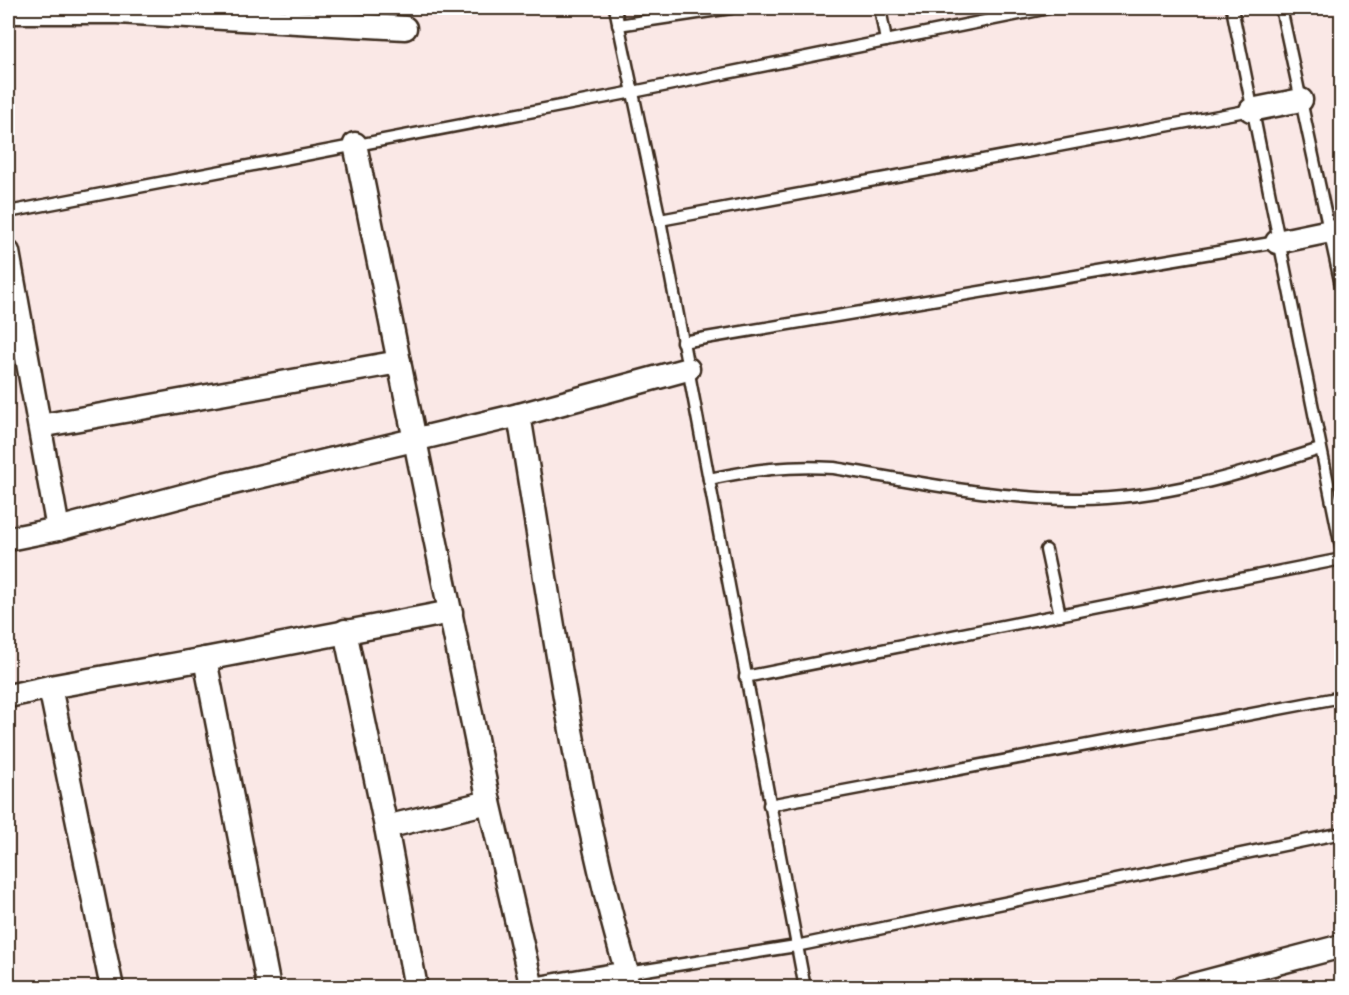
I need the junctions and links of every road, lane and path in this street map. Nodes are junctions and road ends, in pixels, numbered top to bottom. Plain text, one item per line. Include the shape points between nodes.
1 (615, 8) edge
2 (731, 8) edge
3 (880, 8) edge
4 (1049, 8) edge
5 (1232, 8) edge
6 (1281, 8) edge
7 (8, 12) edge
8 (618, 25) junction
9 (405, 28) dead end
10 (886, 41) junction
11 (633, 92) junction
12 (1301, 100) junction
13 (1251, 110) junction
14 (355, 144) junction
15 (8, 212) edge
16 (660, 220) junction
17 (1330, 231) junction
18 (1277, 242) junction
19 (8, 252) edge
20 (1341, 290) edge
21 (682, 342) junction
22 (399, 362) junction
23 (688, 369) junction
24 (519, 416) junction
25 (40, 426) junction
26 (414, 442) junction
27 (1320, 449) junction
28 (709, 479) junction
29 (58, 529) junction
30 (8, 539) edge
31 (1046, 550) dead end
32 (1341, 552) edge
33 (1341, 559) edge
34 (450, 612) junction
35 (1060, 615) junction
36 (345, 631) junction
37 (205, 659) junction
38 (745, 677) junction
39 (50, 687) junction
40 (8, 696) edge
41 (1341, 697) edge
42 (489, 802) junction
43 (769, 805) junction
44 (386, 827) junction
45 (1341, 833) edge
46 (796, 946) junction
47 (1341, 946) edge
48 (627, 973) junction
49 (112, 987) edge
50 (269, 987) edge
51 (416, 987) edge
52 (532, 987) edge
53 (539, 987) edge
54 (805, 987) edge
55 (1182, 987) edge

1 - 8 lane
2 - 8 lane
3 - 10 lane
4 - 10 lane
5 - 13 lane
6 - 12 lane
7 - 9 street via 117,12
8 - 11 lane
10 - 11 lane
11 - 14 lane
11 - 16 lane
12 - 13 street
12 - 17 lane
13 - 16 lane
13 - 18 lane
14 - 15 lane
14 - 22 street
16 - 21 lane
17 - 18 street
17 - 20 lane
18 - 21 lane
18 - 27 lane
19 - 25 street
21 - 23 lane
22 - 25 street
22 - 26 street
23 - 24 street
23 - 28 lane
24 - 26 street
24 - 48 street via 580,788
25 - 29 street
26 - 29 street via 220,486
26 - 34 street
27 - 28 lane via 1164,491 1077,500 806,466 775,467
27 - 32 lane
28 - 38 lane
29 - 30 street
31 - 35 lane
33 - 35 lane
34 - 36 street
34 - 42 street
35 - 38 lane
36 - 37 street
36 - 44 street
37 - 39 street
37 - 50 street
38 - 43 lane
39 - 40 street
39 - 49 street
41 - 43 lane
42 - 44 street
42 - 52 street
43 - 46 lane
44 - 51 street
45 - 46 lane
46 - 48 lane
46 - 54 lane
47 - 55 street
48 - 53 street

